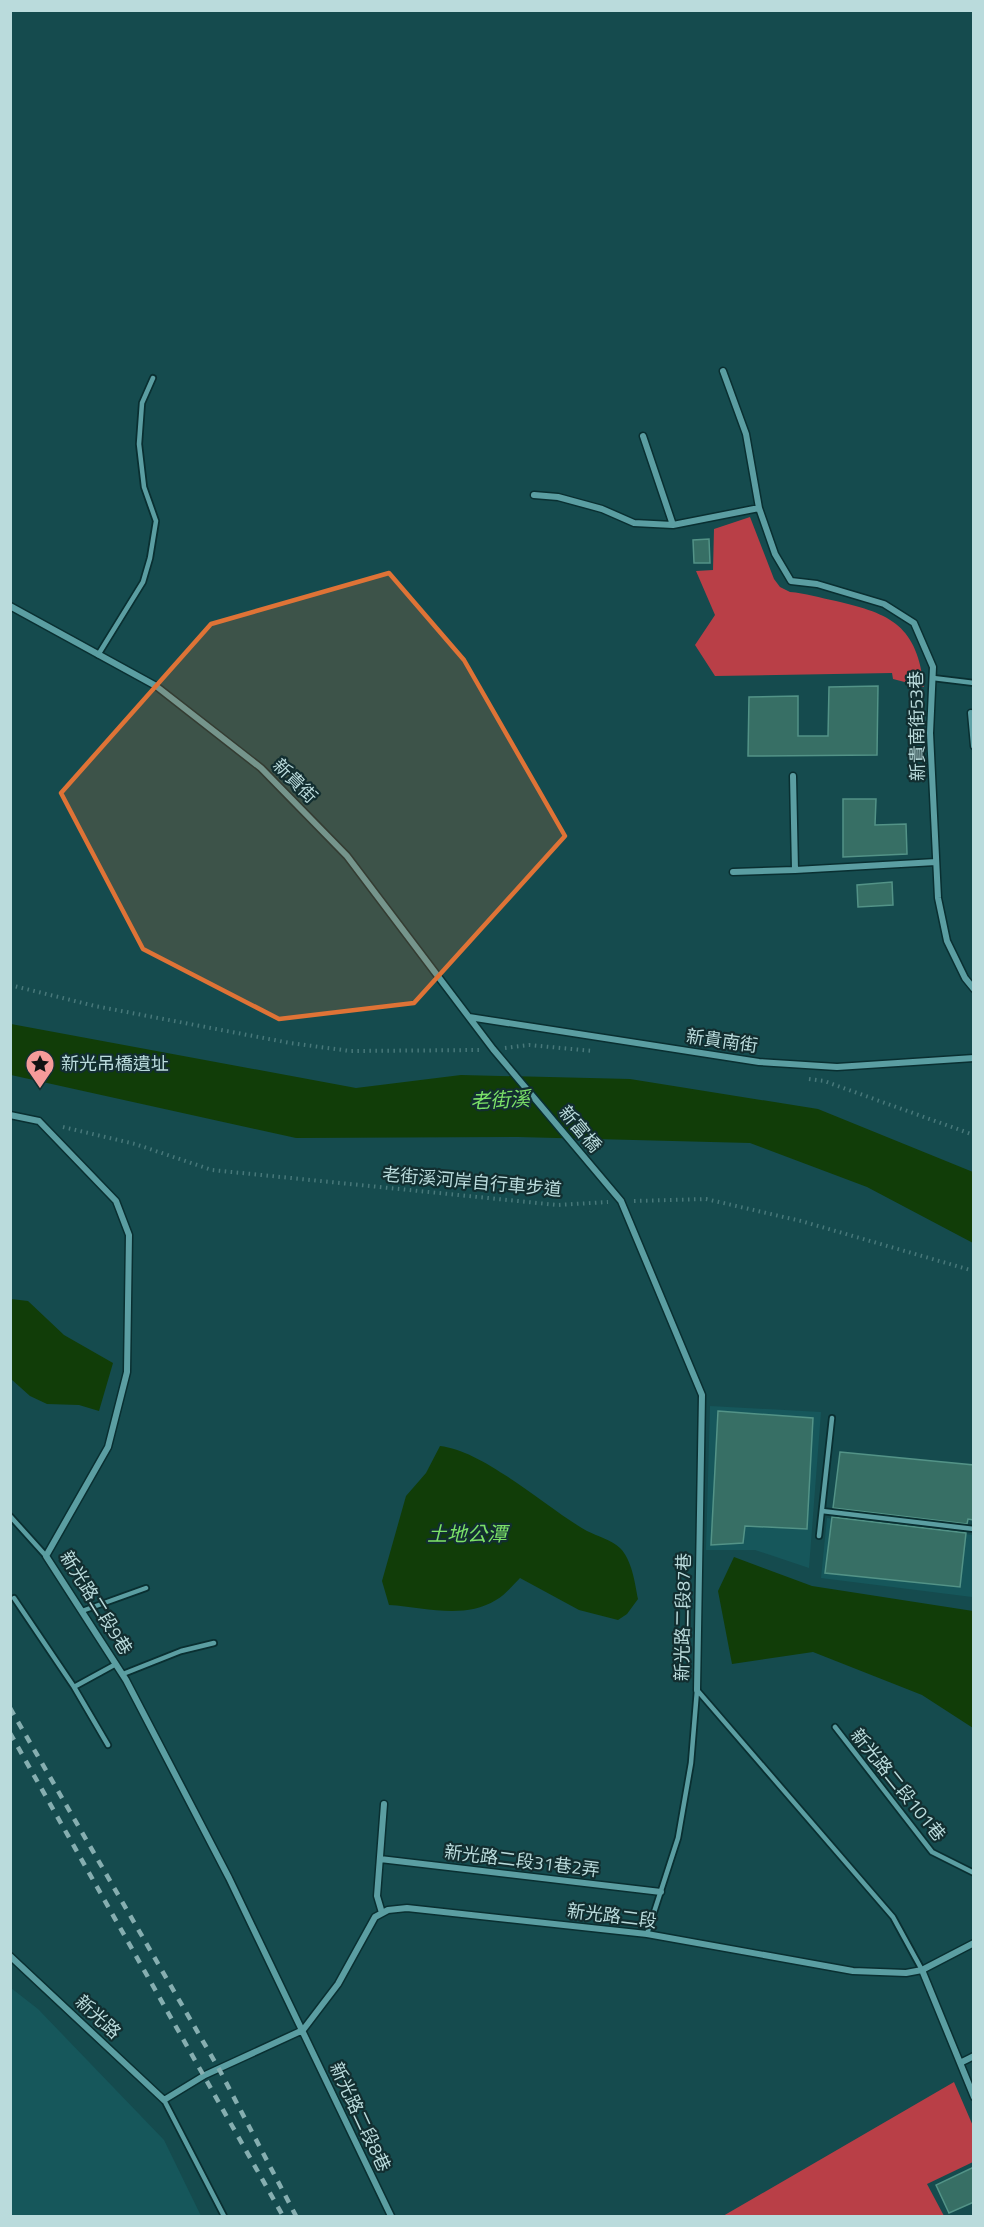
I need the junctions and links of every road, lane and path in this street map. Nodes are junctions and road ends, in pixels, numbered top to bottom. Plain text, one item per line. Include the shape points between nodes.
1 (723, 371) dead end
2 (153, 378) dead end
3 (644, 436) dead end
4 (534, 495) dead end
5 (759, 508) junction
6 (673, 525) junction
7 (10, 606) edge
8 (98, 655) junction
9 (933, 678) junction
10 (974, 683) edge
11 (970, 712) dead end
12 (974, 746) edge
13 (792, 776) dead end
14 (936, 862) junction
15 (795, 870) junction
16 (733, 872) dead end
17 (10, 985) edge
18 (974, 989) edge
19 (469, 1017) junction
20 (493, 1049) junction
21 (473, 1051) dead end
22 (602, 1052) dead end
23 (974, 1058) edge
24 (803, 1078) dead end
25 (10, 1115) edge
26 (39, 1121) junction
27 (974, 1135) edge
28 (621, 1201) junction
29 (974, 1271) edge
30 (832, 1418) dead end
31 (822, 1511) junction
32 (10, 1516) edge
33 (974, 1529) edge
34 (819, 1536) dead end
35 (46, 1556) junction
36 (147, 1588) dead end
37 (14, 1598) dead end
38 (82, 1611) junction
39 (214, 1643) dead end
40 (116, 1664) junction
41 (123, 1674) junction
42 (74, 1687) junction
43 (697, 1690) junction
44 (835, 1727) dead end
45 (108, 1745) dead end
46 (384, 1804) dead end
47 (380, 1859) junction
48 (974, 1873) edge
49 (661, 1893) junction
50 (382, 1913) junction
51 (647, 1934) junction
52 (974, 1942) edge
53 (10, 1956) edge
54 (922, 1970) junction
55 (303, 2030) junction
56 (974, 2056) edge
57 (960, 2063) junction
58 (974, 2097) edge
59 (164, 2100) junction
60 (224, 2217) edge
61 (391, 2217) edge

1 - 5 street, 新貴南街53巷 via 746,434
2 - 8 lane via 142,404 139,444 144,487 156,520 150,558 143,582
3 - 6 street
4 - 6 street via 602,509 634,523
5 - 6 street
5 - 9 street, 新貴南街53巷 via 775,554 791,581 816,584 884,604 914,623 933,668
7 - 8 street, 新貴街
8 - 19 street, 新貴街 via 156,686 261,768 347,856
9 - 10 lane
9 - 14 street, 新貴南街53巷 via 930,733
11 - 12 street
13 - 15 street
14 - 15 street
14 - 18 street, 新貴南街53巷 via 947,941
15 - 16 street
17 - 21 path via 95,1006 290,1043 350,1051
19 - 20 street, 新貴街
19 - 23 street, 新貴南街 via 770,1062 837,1067
20 - 22 path via 529,1045
20 - 28 street, 新富橋
24 - 27 path via 824,1081
25 - 26 street
26 - 28 path, 老街溪河岸自行車步道 via 135,1144 212,1170 557,1205
26 - 35 street, 新光路二段9巷 via 116,1201 129,1235 127,1372 108,1448
28 - 29 path, 老街溪河岸自行車步道 via 706,1199 801,1221
28 - 43 street, 新光路二段87巷 via 702,1395
30 - 31 lane
31 - 33 lane
31 - 34 lane
32 - 35 lane
35 - 38 street, 新光路二段9巷
36 - 38 lane
37 - 42 lane
38 - 40 street, 新光路二段9巷
39 - 41 lane via 181,1651
40 - 41 street, 新光路二段9巷
40 - 42 lane
41 - 55 street, 新光路二段9巷
42 - 45 lane
43 - 49 lane via 691,1762 678,1838
43 - 54 lane, 新光路二段87巷 via 893,1917
44 - 48 lane, 新光路二段101巷 via 932,1852
46 - 47 street
47 - 49 street, 新光路二段31巷2弄
47 - 50 street via 377,1896
49 - 51 lane
50 - 51 street, 新光路二段 via 406,1908
50 - 55 street via 375,1917 338,1984
51 - 54 street, 新光路二段 via 853,1971
52 - 54 street, 新光路二段
53 - 59 street, 新光路
54 - 57 street
55 - 59 street via 206,2075
55 - 61 street, 新光路二段8巷
56 - 57 street
57 - 58 street
59 - 60 lane

